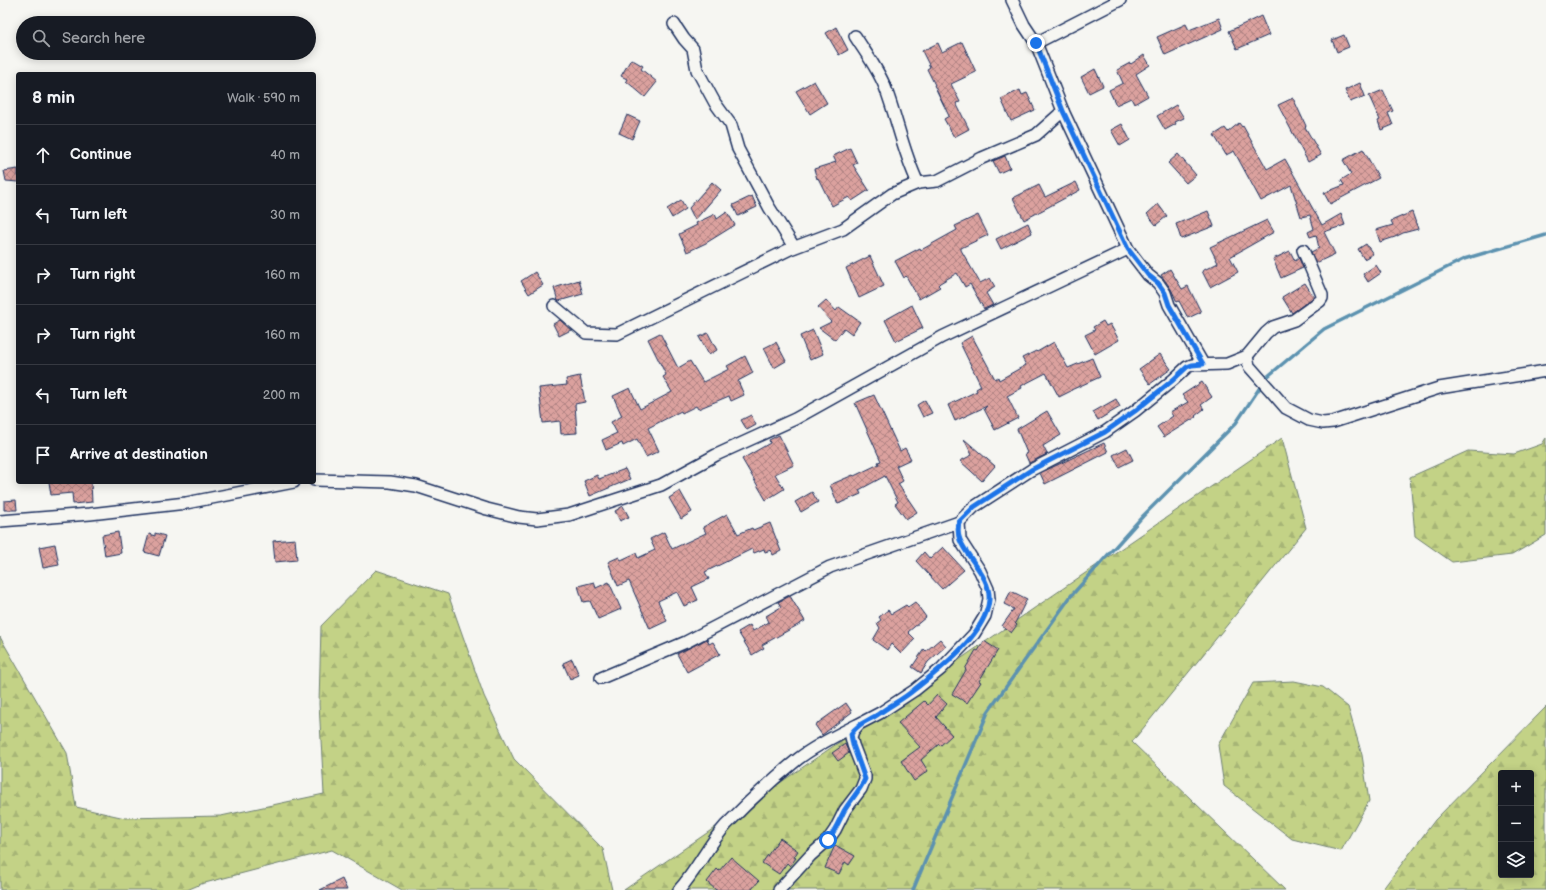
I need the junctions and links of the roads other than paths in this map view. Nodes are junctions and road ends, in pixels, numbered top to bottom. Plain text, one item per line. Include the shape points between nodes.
1 (1012, 0) edge
2 (1120, 0) edge
3 (674, 24) dead end
4 (855, 36) dead end
5 (1036, 43) junction
6 (1063, 111) junction
7 (918, 183) junction
8 (794, 247) junction
9 (1128, 249) junction
10 (1303, 250) dead end
11 (554, 306) dead end
12 (1247, 356) junction
13 (1203, 364) junction
14 (1546, 371) edge
15 (316, 480) edge
16 (284, 484) edge
17 (0, 521) edge
18 (959, 522) junction
19 (601, 678) dead end
20 (858, 724) junction
21 (679, 890) edge
22 (779, 890) edge

1 - 5 street
2 - 5 street
3 - 8 street via 693,49 697,70 715,103 731,125 738,149
4 - 7 street via 884,85 910,167
5 - 6 street
6 - 7 street via 1036,135 937,181
6 - 9 street
7 - 8 street via 892,194 843,229
8 - 11 street via 617,334 586,334
9 - 13 street via 1165,293 1169,305
9 - 15 street via 942,337 795,419 716,455 660,485 569,515 537,519 519,517 416,486 390,482
10 - 12 street via 1322,298 1294,320 1273,327
12 - 13 street via 1227,364
12 - 14 street via 1249,366 1286,408 1309,420 1323,423 1440,388
13 - 18 street via 1187,367 1135,411 1105,432 1031,470 974,507
16 - 17 street via 186,503
18 - 19 street via 830,567 686,642
18 - 20 street via 960,540 988,589 989,599 985,616 974,634 941,669 915,690
20 - 21 street via 799,758 760,792 706,850
20 - 22 street via 851,736 865,776 861,789 845,810 828,840

